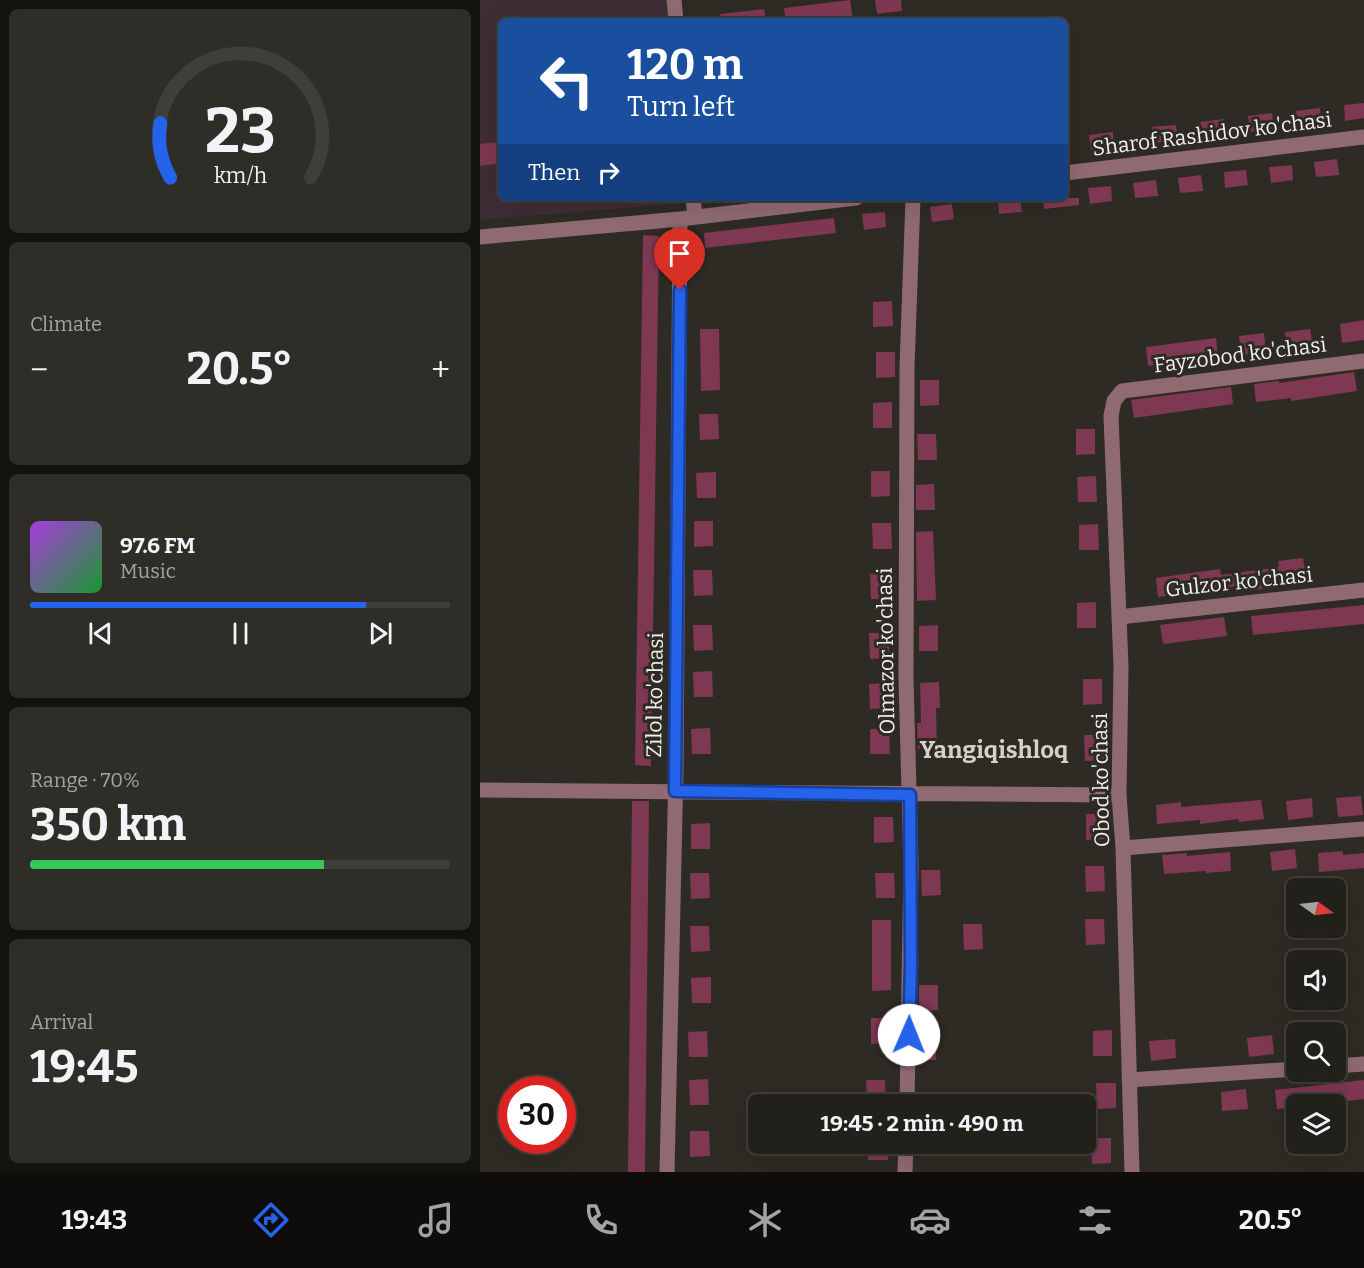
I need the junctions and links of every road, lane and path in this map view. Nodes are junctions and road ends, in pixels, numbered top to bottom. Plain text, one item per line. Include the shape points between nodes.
1 (674, 0) edge
2 (676, 18) edge
3 (1364, 137) edge
4 (1068, 173) edge
5 (692, 201) edge
6 (831, 201) edge
7 (913, 201) edge
8 (688, 218) junction
9 (480, 237) edge
10 (1364, 360) edge
11 (1122, 391) joint
12 (1364, 590) edge
13 (1119, 616) junction
14 (480, 790) edge
15 (675, 791) junction
16 (910, 795) junction
17 (1119, 795) junction
18 (1364, 829) edge
19 (1123, 848) junction
20 (1364, 1064) edge
21 (1346, 1065) edge
22 (1286, 1070) edge
23 (1129, 1080) junction
24 (907, 1094) edge
25 (906, 1154) edge
26 (667, 1172) edge
27 (905, 1172) edge
28 (1132, 1172) edge

1 - 2 street
3 - 4 street, Sharof Rashidov ko'chasi
5 - 8 street, Zilol ko'chasi
6 - 8 street
7 - 16 street, Olmazor ko'chasi via 907,390 906,679
8 - 9 street
8 - 15 street, Zilol ko'chasi
10 - 11 street, Fayzobod ko'chasi
11 - 13 street, Obod ko'chasi via 1114,401 1112,416
12 - 13 street, Gulzor ko'chasi
13 - 17 street, Obod ko'chasi
14 - 15 street
15 - 16 street
15 - 26 street, Zilol ko'chasi
16 - 17 street
16 - 24 street, Olmazor ko'chasi
17 - 19 street, Obod ko'chasi
18 - 19 street
19 - 23 street, Obod ko'chasi
20 - 21 street
22 - 23 street
23 - 28 street, Obod ko'chasi
25 - 27 street

